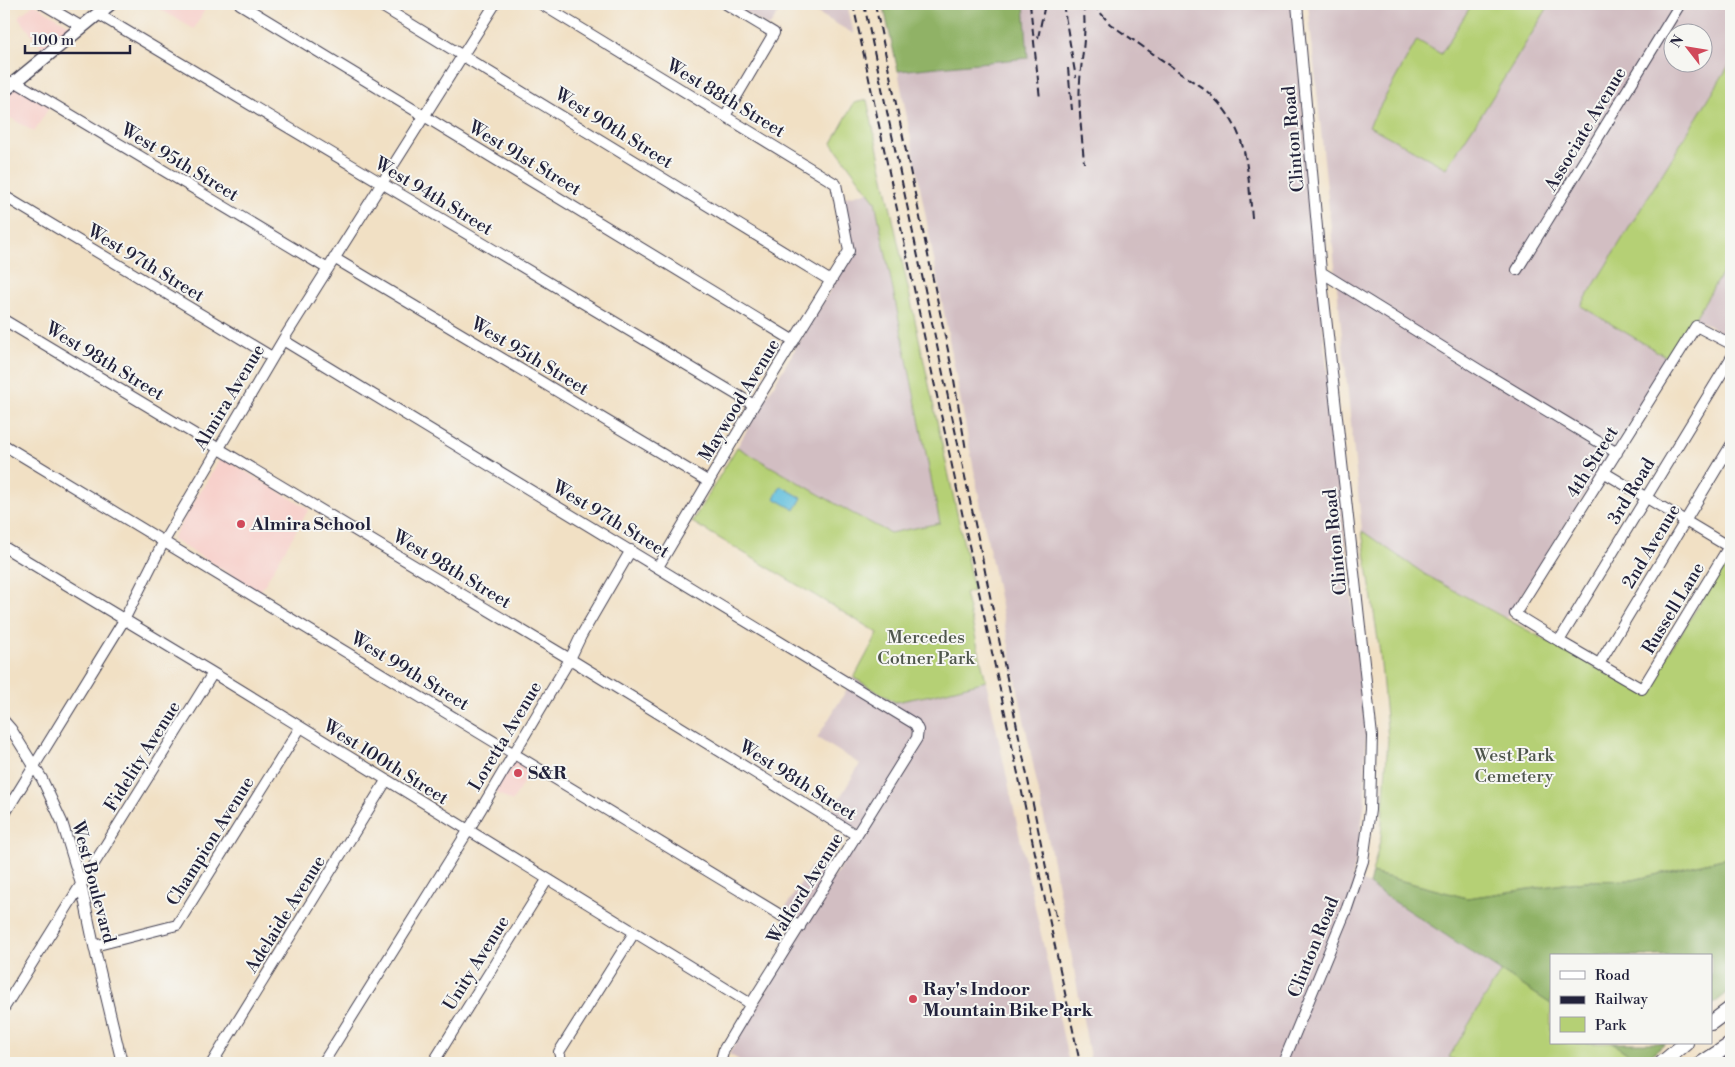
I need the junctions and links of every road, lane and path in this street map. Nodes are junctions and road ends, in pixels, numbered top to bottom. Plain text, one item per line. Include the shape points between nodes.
1 (43, 4) edge
2 (110, 4) edge
3 (240, 4) edge
4 (378, 4) edge
5 (495, 4) edge
6 (541, 4) edge
7 (726, 4) edge
8 (1297, 4) edge
9 (1680, 4) edge
10 (98, 14) junction
11 (82, 28) junction
12 (464, 55) junction
13 (16, 82) junction
14 (4, 91) edge
15 (424, 116) junction
16 (725, 116) junction
17 (382, 184) junction
18 (4, 196) edge
19 (849, 251) joint
20 (334, 258) junction
21 (328, 269) junction
22 (1517, 270) dead end
23 (1321, 272) junction
24 (831, 281) junction
25 (4, 320) edge
26 (283, 340) junction
27 (794, 341) junction
28 (1731, 344) edge
29 (272, 357) junction
30 (1731, 358) edge
31 (754, 405) junction
32 (4, 445) edge
33 (1731, 445) edge
34 (218, 448) junction
35 (1617, 453) junction
36 (1605, 473) junction
37 (709, 482) junction
38 (1647, 497) junction
39 (1685, 519) junction
40 (164, 541) junction
41 (1730, 545) edge
42 (4, 547) edge
43 (631, 550) junction
44 (658, 567) junction
45 (124, 620) junction
46 (1559, 642) junction
47 (570, 659) junction
48 (1599, 664) junction
49 (213, 673) junction
50 (4, 721) edge
51 (300, 728) junction
52 (918, 730) joint
53 (513, 753) junction
54 (34, 766) junction
55 (386, 781) junction
56 (4, 815) edge
57 (468, 831) junction
58 (856, 835) junction
59 (547, 880) junction
60 (81, 884) junction
61 (800, 927) junction
62 (634, 933) junction
63 (94, 946) junction
64 (751, 1004) junction
65 (4, 1008) edge
66 (1731, 1008) edge
67 (1712, 1022) edge
68 (1685, 1044) edge
69 (1731, 1044) edge
70 (122, 1063) edge
71 (212, 1063) edge
72 (323, 1063) edge
73 (433, 1063) edge
74 (562, 1063) edge
75 (720, 1063) edge
76 (1283, 1063) edge
77 (1662, 1063) edge
78 (1702, 1063) edge

1 - 11 street
2 - 10 main road
3 - 15 street, West 91st Street
4 - 12 street, West 90th Street
5 - 12 street, Almira Avenue
6 - 16 street, West 88th Street
7 - 16 street via 774,33
8 - 23 street, Clinton Road
9 - 22 street, Associate Avenue
10 - 11 main road
10 - 17 street, West 94th Street
11 - 13 main road
12 - 15 street, Almira Avenue
12 - 24 street, West 90th Street
13 - 14 main road
13 - 21 street, West 95th Street
15 - 17 street, Almira Avenue
15 - 27 street, West 91st Street
16 - 19 street, West 88th Street via 836,184
17 - 20 street, Almira Avenue
17 - 31 street, West 94th Street
18 - 29 street, West 97th Street
19 - 24 street, Maywood Avenue
20 - 21 street, Almira Avenue
20 - 37 street, West 95th Street
21 - 26 street, Almira Avenue
23 - 35 street
23 - 76 street, Clinton Road via 1372,736 1370,810 1363,861 1347,908
24 - 27 street, Maywood Avenue
25 - 34 street, West 98th Street
26 - 29 street, Almira Avenue
26 - 43 street, West 97th Street
27 - 31 street, Maywood Avenue
28 - 35 street, 4th Street via 1696,326
29 - 34 street, Almira Avenue
30 - 38 street, 3rd Road
31 - 37 street, Maywood Avenue
32 - 40 street, West 99th Street
33 - 39 street, 2nd Avenue
34 - 40 street, Almira Avenue
34 - 47 street, West 98th Street
35 - 36 street, 4th Street
36 - 38 street
36 - 46 street, 4th Street via 1515,614
37 - 44 street, Maywood Avenue
38 - 39 street
38 - 46 street, 3rd Road
39 - 41 street
39 - 48 street, 2nd Avenue
40 - 45 street, Almira Avenue
40 - 53 street, West 99th Street
41 - 48 street, Russell Lane via 1642,689
42 - 45 street, West 100th Street
43 - 44 street, West 97th Street
43 - 47 street, Loretta Avenue via 580,636
44 - 52 street, West 97th Street via 915,724
45 - 49 street, West 100th Street
45 - 54 street, Almira Avenue
46 - 48 street
47 - 53 street, Loretta Avenue
47 - 58 street, West 98th Street
49 - 51 street, West 100th Street
49 - 60 street, Fidelity Avenue
50 - 54 street, West Boulevard
51 - 55 street, West 100th Street
51 - 63 street, Champion Avenue via 177,925
52 - 58 street, Walford Avenue via 917,738
53 - 57 street, Loretta Avenue
53 - 61 street, West 99th Street
54 - 56 street, Almira Avenue
54 - 60 street, West Boulevard via 62,822
55 - 57 street, West 100th Street
55 - 71 street, Adelaide Avenue
57 - 59 street, West 100th Street
57 - 72 street, Loretta Avenue
58 - 61 street, Walford Avenue
59 - 62 street, West 100th Street
59 - 73 street, Unity Avenue
60 - 63 street, West Boulevard
60 - 65 street, Fidelity Avenue
61 - 64 street, Walford Avenue
62 - 64 street, West 100th Street
62 - 74 street via 559,1052
63 - 70 street, West Boulevard
64 - 75 street, Walford Avenue via 724,1049
66 - 67 highway
68 - 77 highway
69 - 78 highway

